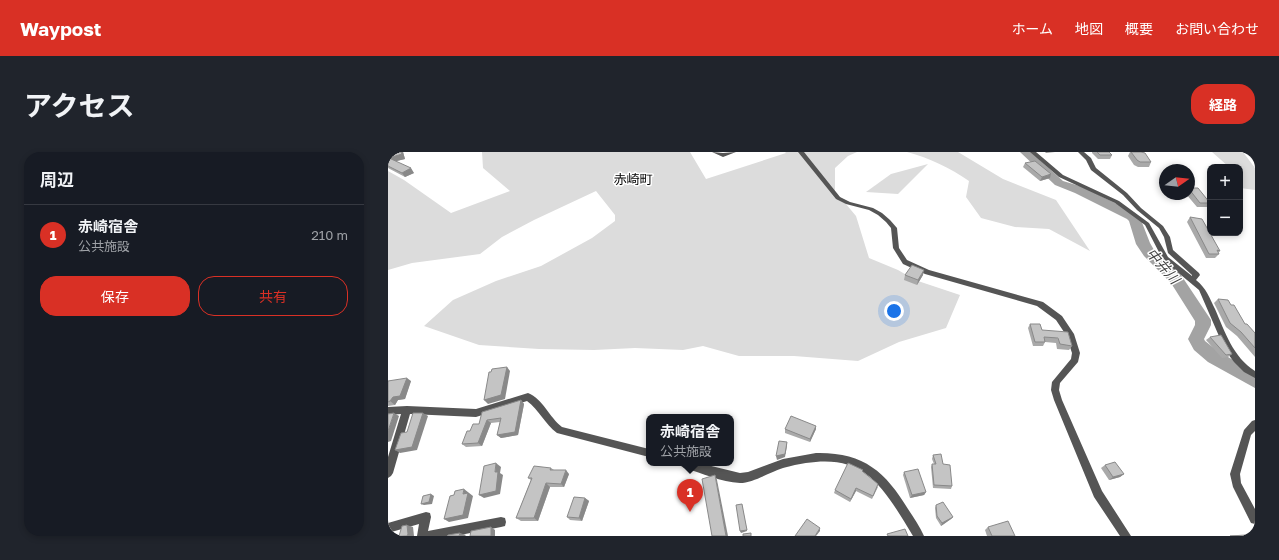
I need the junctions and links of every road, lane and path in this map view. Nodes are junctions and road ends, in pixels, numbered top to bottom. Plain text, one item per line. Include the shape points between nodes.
1 (714, 152) edge
2 (733, 152) edge
3 (801, 152) edge
4 (1033, 152) edge
5 (1081, 152) edge
6 (1193, 280) junction
7 (1255, 375) edge
8 (408, 410) junction
9 (388, 411) edge
10 (1255, 424) edge
11 (646, 452) edge
12 (696, 466) edge
13 (388, 473) edge
14 (1255, 519) edge
15 (501, 522) dead end
16 (388, 528) edge
17 (422, 536) edge
18 (428, 536) edge
19 (919, 536) edge
20 (1126, 536) edge

1 - 2 street via 723,155
3 - 20 street via 838,198 871,209 888,221 894,228 896,248 905,262 926,272 1040,304 1066,326 1075,345 1075,360 1056,382 1055,390 1098,494
4 - 6 street via 1061,176 1117,202 1139,217 1151,230 1165,258
5 - 6 street via 1089,159 1093,169 1161,227 1170,250 1196,275
6 - 7 street via 1202,289 1228,348 1237,360
8 - 9 street
8 - 11 street via 476,413 528,397 537,403 552,426 560,430
8 - 13 street
10 - 14 street via 1247,432 1236,474 1236,484
12 - 19 street via 742,478 805,458 843,458 864,466 874,474 894,496
15 - 18 street
16 - 17 street via 426,517

